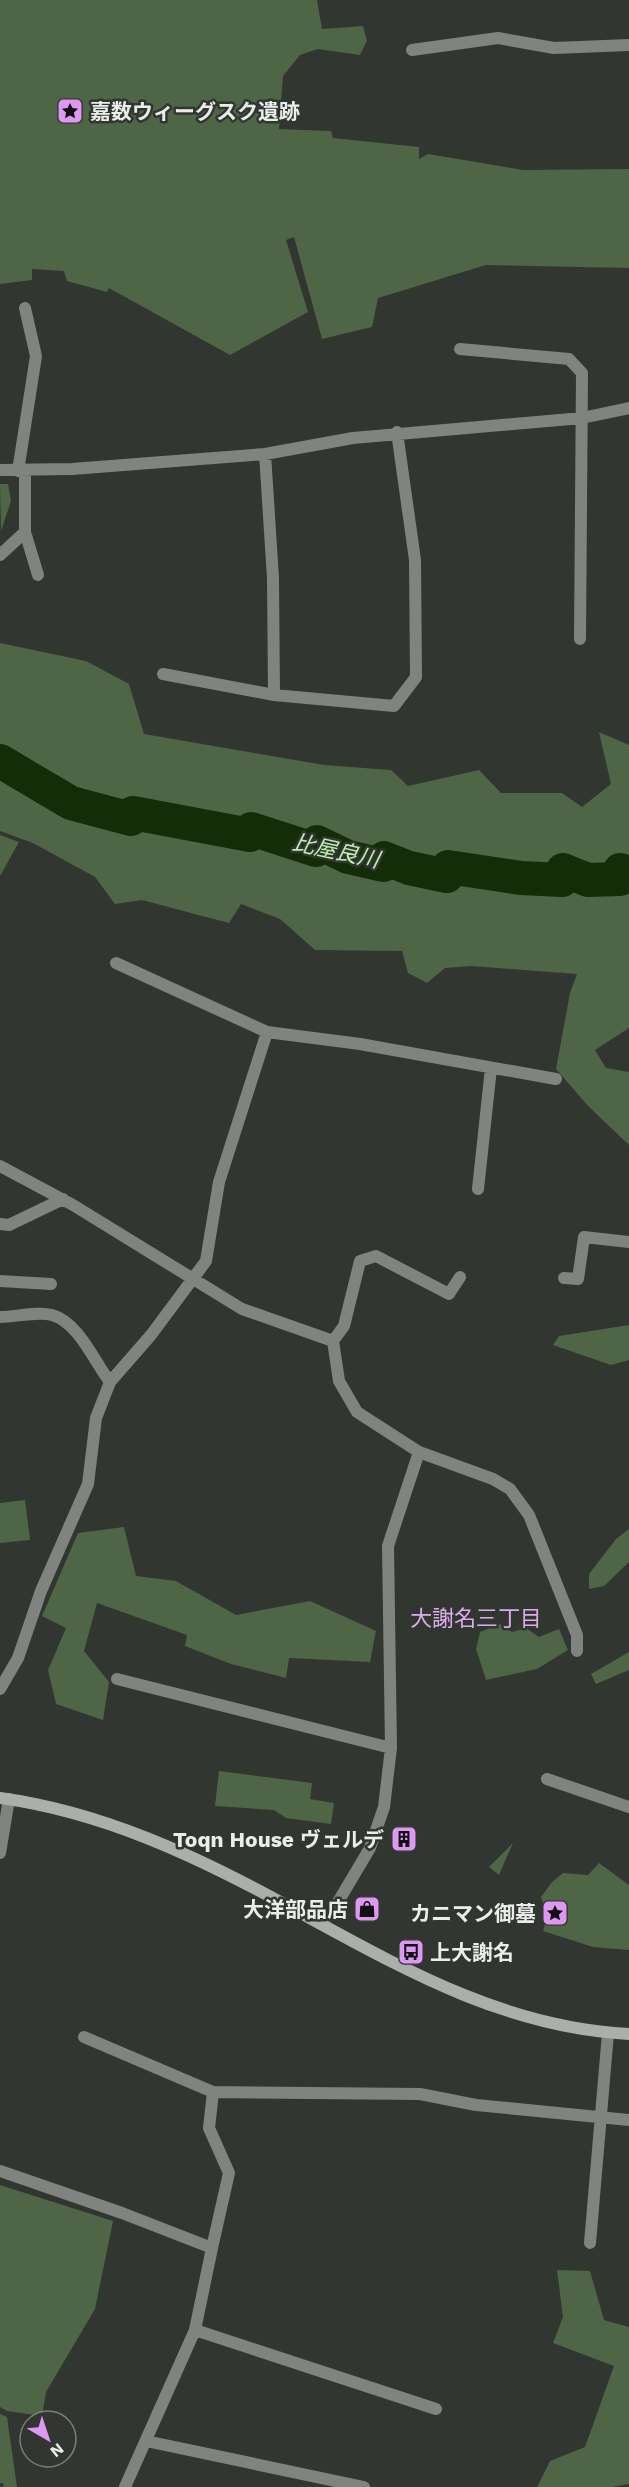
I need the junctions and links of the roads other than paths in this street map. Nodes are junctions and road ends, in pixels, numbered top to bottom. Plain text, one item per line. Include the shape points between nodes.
1 (629, 45) edge
2 (412, 50) dead end
3 (25, 308) dead end
4 (460, 349) dead end
5 (629, 408) edge
6 (582, 418) junction
7 (397, 432) junction
8 (265, 454) junction
9 (0, 470) edge
10 (21, 471) junction
11 (25, 532) junction
12 (0, 555) edge
13 (38, 575) dead end
14 (580, 639) dead end
15 (163, 674) dead end
16 (274, 695) junction
17 (116, 963) dead end
18 (267, 1032) junction
19 (491, 1068) junction
20 (556, 1079) dead end
21 (0, 1166) edge
22 (478, 1189) dead end
23 (63, 1199) junction
24 (0, 1224) edge
25 (629, 1242) edge
26 (460, 1277) dead end
27 (564, 1278) dead end
28 (194, 1279) junction
29 (0, 1281) edge
30 (51, 1284) dead end
31 (0, 1317) edge
32 (333, 1341) junction
33 (110, 1382) junction
34 (419, 1452) junction
35 (577, 1651) dead end
36 (117, 1679) dead end
37 (0, 1689) edge
38 (391, 1748) junction
39 (547, 1779) dead end
40 (5, 1798) edge
41 (629, 1807) edge
42 (0, 1853) edge
43 (321, 1924) junction
44 (608, 2033) junction
45 (629, 2034) edge
46 (84, 2037) dead end
47 (213, 2092) junction
48 (603, 2118) junction
49 (629, 2120) edge
50 (0, 2171) edge
51 (590, 2243) dead end
52 (213, 2248) junction
53 (195, 2330) junction
54 (436, 2409) dead end
55 (146, 2440) junction
56 (125, 2487) edge
57 (364, 2487) edge

1 - 2 street via 554,48 498,38
3 - 10 street via 36,356
4 - 6 street via 570,359 582,373
5 - 6 street
6 - 7 street
6 - 14 street
7 - 8 street
7 - 16 street via 415,560 416,677 393,706
8 - 10 street
8 - 16 street via 273,578
9 - 10 street
10 - 11 street
11 - 12 street
11 - 13 street
15 - 16 street
17 - 18 street
18 - 19 street
18 - 28 street via 219,1182 206,1261
19 - 20 street
19 - 22 street
21 - 23 street
23 - 24 street via 9,1225
23 - 28 street
25 - 27 street via 584,1237 578,1280
26 - 32 street via 449,1294 376,1256 360,1261 344,1326
28 - 32 street via 242,1309
28 - 33 street
29 - 30 street
31 - 33 street via 52,1315 75,1328
32 - 34 street via 339,1381 357,1412
33 - 37 street via 96,1418 88,1485 41,1591 18,1658
34 - 35 street via 510,1489 529,1515 577,1635
34 - 38 street via 388,1546
36 - 38 street
38 - 43 street via 384,1807 370,1848
39 - 41 street
40 - 42 street
40 - 43 main road via 128,1829
43 - 44 main road via 482,2004 539,2021
44 - 45 main road
44 - 48 street
46 - 47 street
47 - 48 street via 420,2094 476,2105
47 - 52 street via 209,2128 229,2173
48 - 49 street
48 - 51 street
50 - 52 street
52 - 53 street
53 - 54 street
53 - 55 street
55 - 56 street
55 - 57 street

